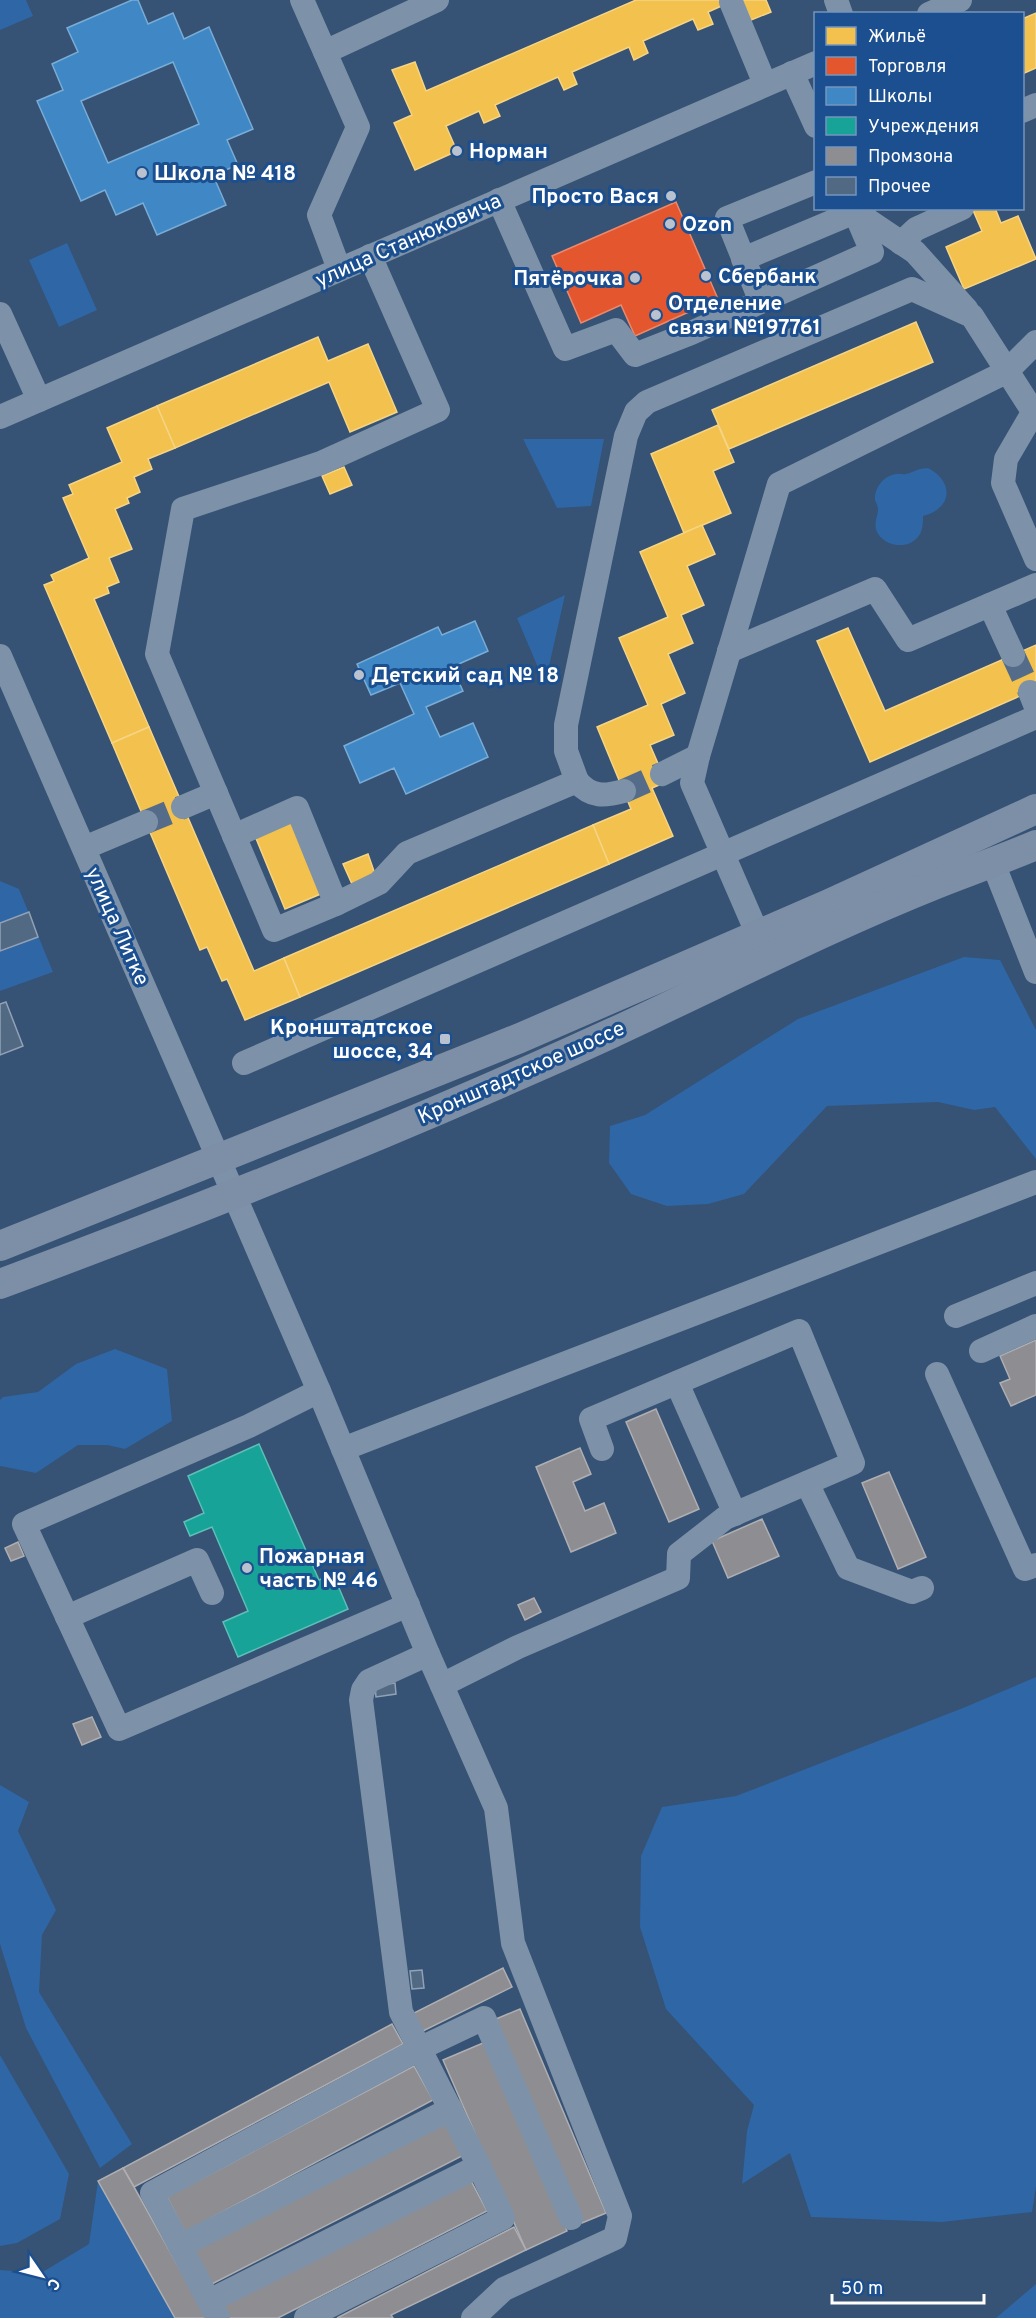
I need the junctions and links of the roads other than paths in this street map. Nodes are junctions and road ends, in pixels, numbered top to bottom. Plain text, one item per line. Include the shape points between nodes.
1 (302, 0) edge
2 (437, 0) edge
3 (960, 0) edge
4 (731, 2) dead end
5 (933, 12) edge
6 (325, 52) junction
7 (814, 64) edge
8 (792, 73) junction
9 (765, 84) junction
10 (814, 122) edge
11 (814, 183) edge
12 (499, 200) junction
13 (857, 210) edge
14 (958, 210) edge
15 (901, 243) junction
16 (369, 256) junction
17 (743, 259) junction
18 (339, 269) junction
19 (761, 302) junction
20 (0, 314) edge
21 (972, 316) junction
22 (1036, 342) edge
23 (1006, 372) junction
24 (39, 400) junction
25 (1035, 414) edge
26 (0, 417) edge
27 (1036, 559) edge
28 (1036, 585) edge
29 (990, 605) junction
30 (729, 651) junction
31 (1013, 655) tunnel mouth
32 (0, 656) edge
33 (1036, 717) edge
34 (577, 781) junction
35 (624, 790) tunnel mouth
36 (216, 793) junction
37 (183, 807) tunnel mouth
38 (1036, 809) edge
39 (146, 822) tunnel mouth
40 (234, 836) junction
41 (1036, 845) edge
42 (84, 848) junction
43 (722, 855) junction
44 (993, 863) junction
45 (336, 904) junction
46 (758, 935) junction
47 (1036, 972) edge
48 (244, 1063) dead end
49 (218, 1158) junction
50 (1036, 1182) edge
51 (234, 1195) junction
52 (0, 1246) edge
53 (1036, 1283) edge
54 (0, 1284) edge
55 (956, 1316) dead end
56 (1036, 1326) edge
57 (981, 1351) dead end
58 (937, 1374) dead end
59 (677, 1383) junction
60 (319, 1391) junction
61 (343, 1449) junction
62 (602, 1449) dead end
63 (807, 1483) junction
64 (735, 1514) junction
65 (1036, 1564) edge
66 (922, 1588) dead end
67 (212, 1593) dead end
68 (408, 1605) junction
69 (67, 1617) junction
70 (428, 1654) junction
71 (442, 1685) junction
72 (421, 2048) junction
73 (451, 2109) junction
74 (480, 2166) junction
75 (571, 2218) dead end
76 (180, 2246) junction
77 (213, 2309) edge
78 (306, 2318) edge
79 (473, 2318) edge

1 - 6 street
2 - 6 street
3 - 5 street
4 - 9 street
6 - 18 street via 357,127 319,216
7 - 8 street, улица Станюковича
8 - 9 street, улица Станюковича
8 - 10 street
9 - 12 street, улица Станюковича
11 - 17 street via 727,218
12 - 16 street, улица Станюковича
12 - 19 street via 565,349 616,330 635,355
13 - 15 street
13 - 17 street
13 - 19 street via 872,252
14 - 15 street via 916,229
15 - 21 street via 915,252
16 - 18 street, улица Станюковича
16 - 36 street via 438,410 321,463 183,509 157,654
17 - 19 street
18 - 24 street, улица Станюковича
20 - 24 street
21 - 23 street
21 - 34 street via 912,289 647,402 636,412 626,436 566,725 566,751
22 - 23 street
23 - 25 street
23 - 30 street via 779,484
24 - 26 street, улица Станюковича
25 - 27 street via 1006,459 1003,483
28 - 29 street
29 - 30 street via 908,640 875,589
29 - 31 street
30 - 43 street via 692,783
32 - 42 street, улица Литке
33 - 43 street
34 - 35 street via 599,796
34 - 45 street via 407,853 379,883
36 - 37 street
36 - 40 street
38 - 46 main road, Кронштадтское шоссе
39 - 42 street
40 - 45 street via 274,930
40 - 45 street via 297,808
41 - 44 main road, Кронштадтское шоссе
42 - 49 street, улица Литке
43 - 46 street
43 - 48 street
44 - 47 street
44 - 51 main road, Кронштадтское шоссе via 847,922 610,1034
46 - 49 main road, Кронштадтское шоссе via 467,1060
49 - 51 street, улица Литке
49 - 52 main road, Кронштадтское шоссе
50 - 61 street
51 - 54 main road, Кронштадтское шоссе
51 - 60 street, улица Литке
53 - 55 street
56 - 57 street
58 - 65 street via 1025,1569
59 - 62 street via 591,1419
59 - 63 street via 799,1331 853,1463
59 - 64 street
60 - 61 street, улица Литке
60 - 69 street via 249,1426 24,1524
61 - 68 street, улица Литке
63 - 64 street
63 - 66 street via 848,1568 912,1593
64 - 71 street via 679,1554 678,1578
67 - 69 street via 197,1560
68 - 69 street via 119,1729
68 - 70 street, улица Литке
70 - 71 street, улица Литке
70 - 72 street via 369,1681 361,1700 401,2012
71 - 79 street, улица Литке via 496,1809 513,1943 620,2216 615,2238 504,2289
72 - 73 street
72 - 75 street via 484,2018
72 - 76 street via 152,2193
73 - 74 street
73 - 76 street
74 - 77 street
74 - 78 street via 502,2218
76 - 77 street

